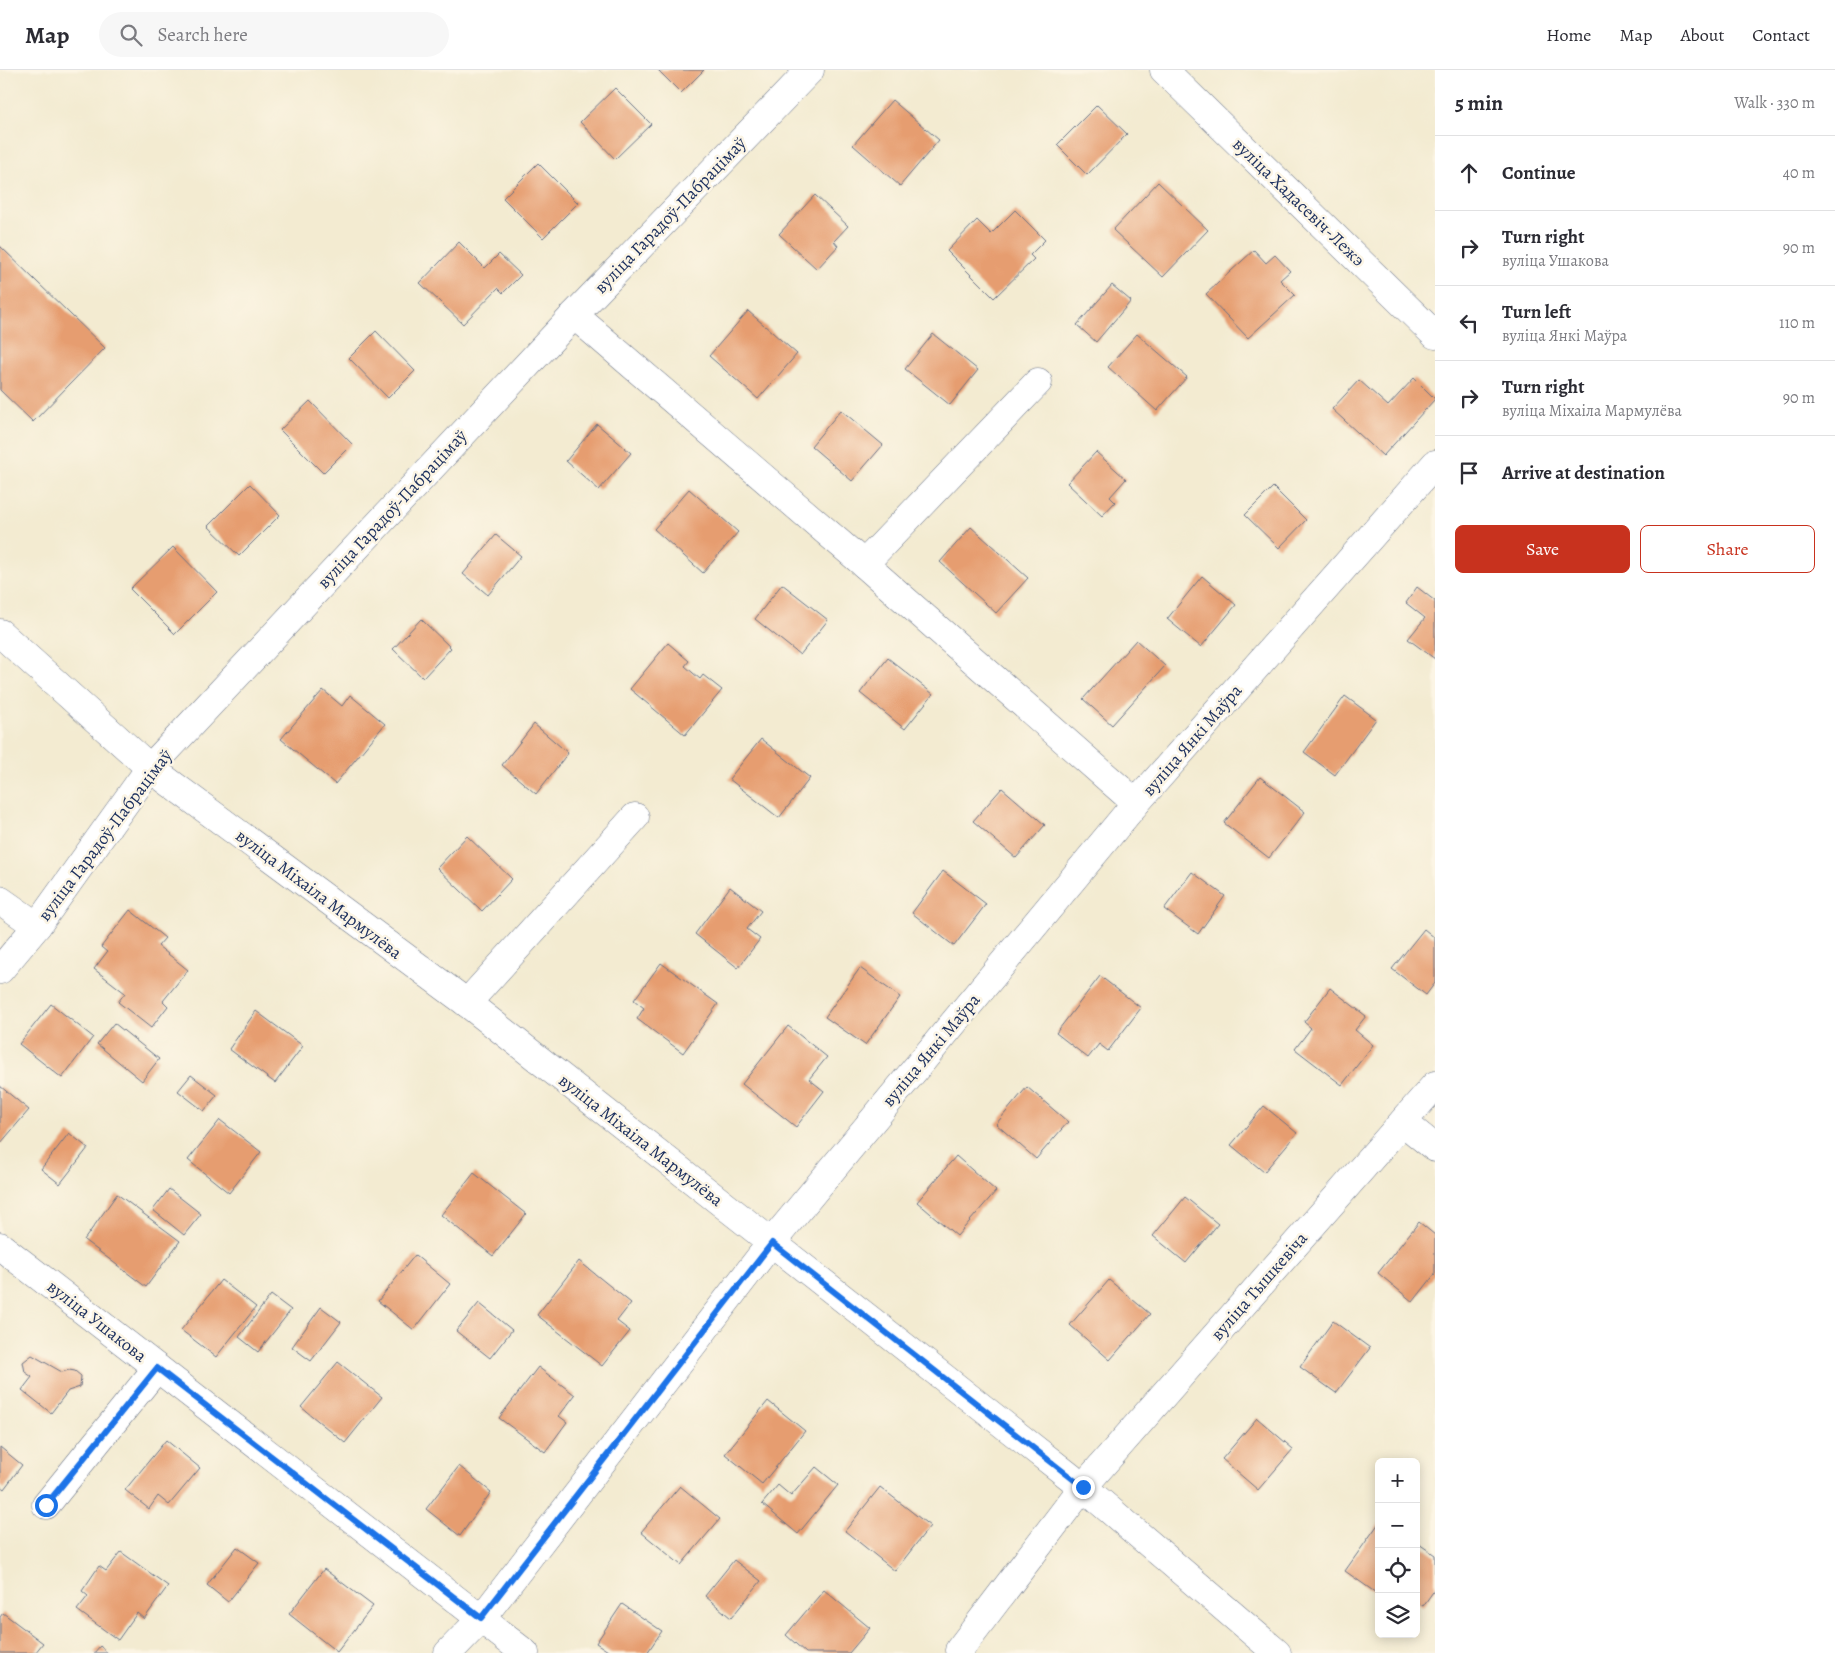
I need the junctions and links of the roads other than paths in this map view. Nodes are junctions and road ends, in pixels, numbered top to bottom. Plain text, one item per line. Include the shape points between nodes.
1 (810, 70) edge
2 (1164, 70) edge
3 (574, 314) junction
4 (1435, 334) edge
5 (1038, 382) dead end
6 (1435, 464) edge
7 (864, 564) junction
8 (0, 633) edge
9 (150, 768) junction
10 (1136, 803) junction
11 (635, 817) dead end
12 (0, 900) edge
13 (36, 926) junction
14 (0, 970) edge
15 (467, 1003) junction
16 (1435, 1085) edge
17 (1404, 1122) junction
18 (1435, 1148) edge
19 (772, 1243) junction
20 (0, 1246) edge
21 (157, 1368) junction
22 (1083, 1487) junction
23 (46, 1505) dead end
24 (481, 1618) junction
25 (959, 1650) dead end
26 (448, 1653) edge
27 (526, 1653) edge
28 (1277, 1653) edge

1 - 3 street, вуліца Гарадоў-Пабрацімаў
2 - 4 street, вуліца Хадасевіч-Лежэ
3 - 7 street
3 - 9 street, вуліца Гарадоў-Пабрацімаў
5 - 7 street
6 - 10 street, вуліца Янкі Маўра
7 - 10 street
8 - 9 street, вуліца Міхаіла Мармулёва
9 - 13 street, вуліца Гарадоў-Пабрацімаў
9 - 15 street, вуліца Міхаіла Мармулёва
10 - 19 street, вуліца Янкі Маўра
11 - 15 street
12 - 13 street
13 - 14 street, вуліца Гарадоў-Пабрацімаў
15 - 19 street, вуліца Міхаіла Мармулёва
16 - 17 street, вуліца Тышкевіча
17 - 18 street
17 - 22 street, вуліца Тышкевіча
19 - 22 street, вуліца Міхаіла Мармулёва
19 - 24 street, вуліца Янкі Маўра
20 - 21 street, вуліца Ушакова
21 - 23 street
21 - 24 street, вуліца Ушакова
22 - 25 street, вуліца Тышкевіча
22 - 28 street, вуліца Міхаіла Мармулёва
24 - 26 street, вуліца Янкі Маўра
24 - 27 street, вуліца Ушакова

